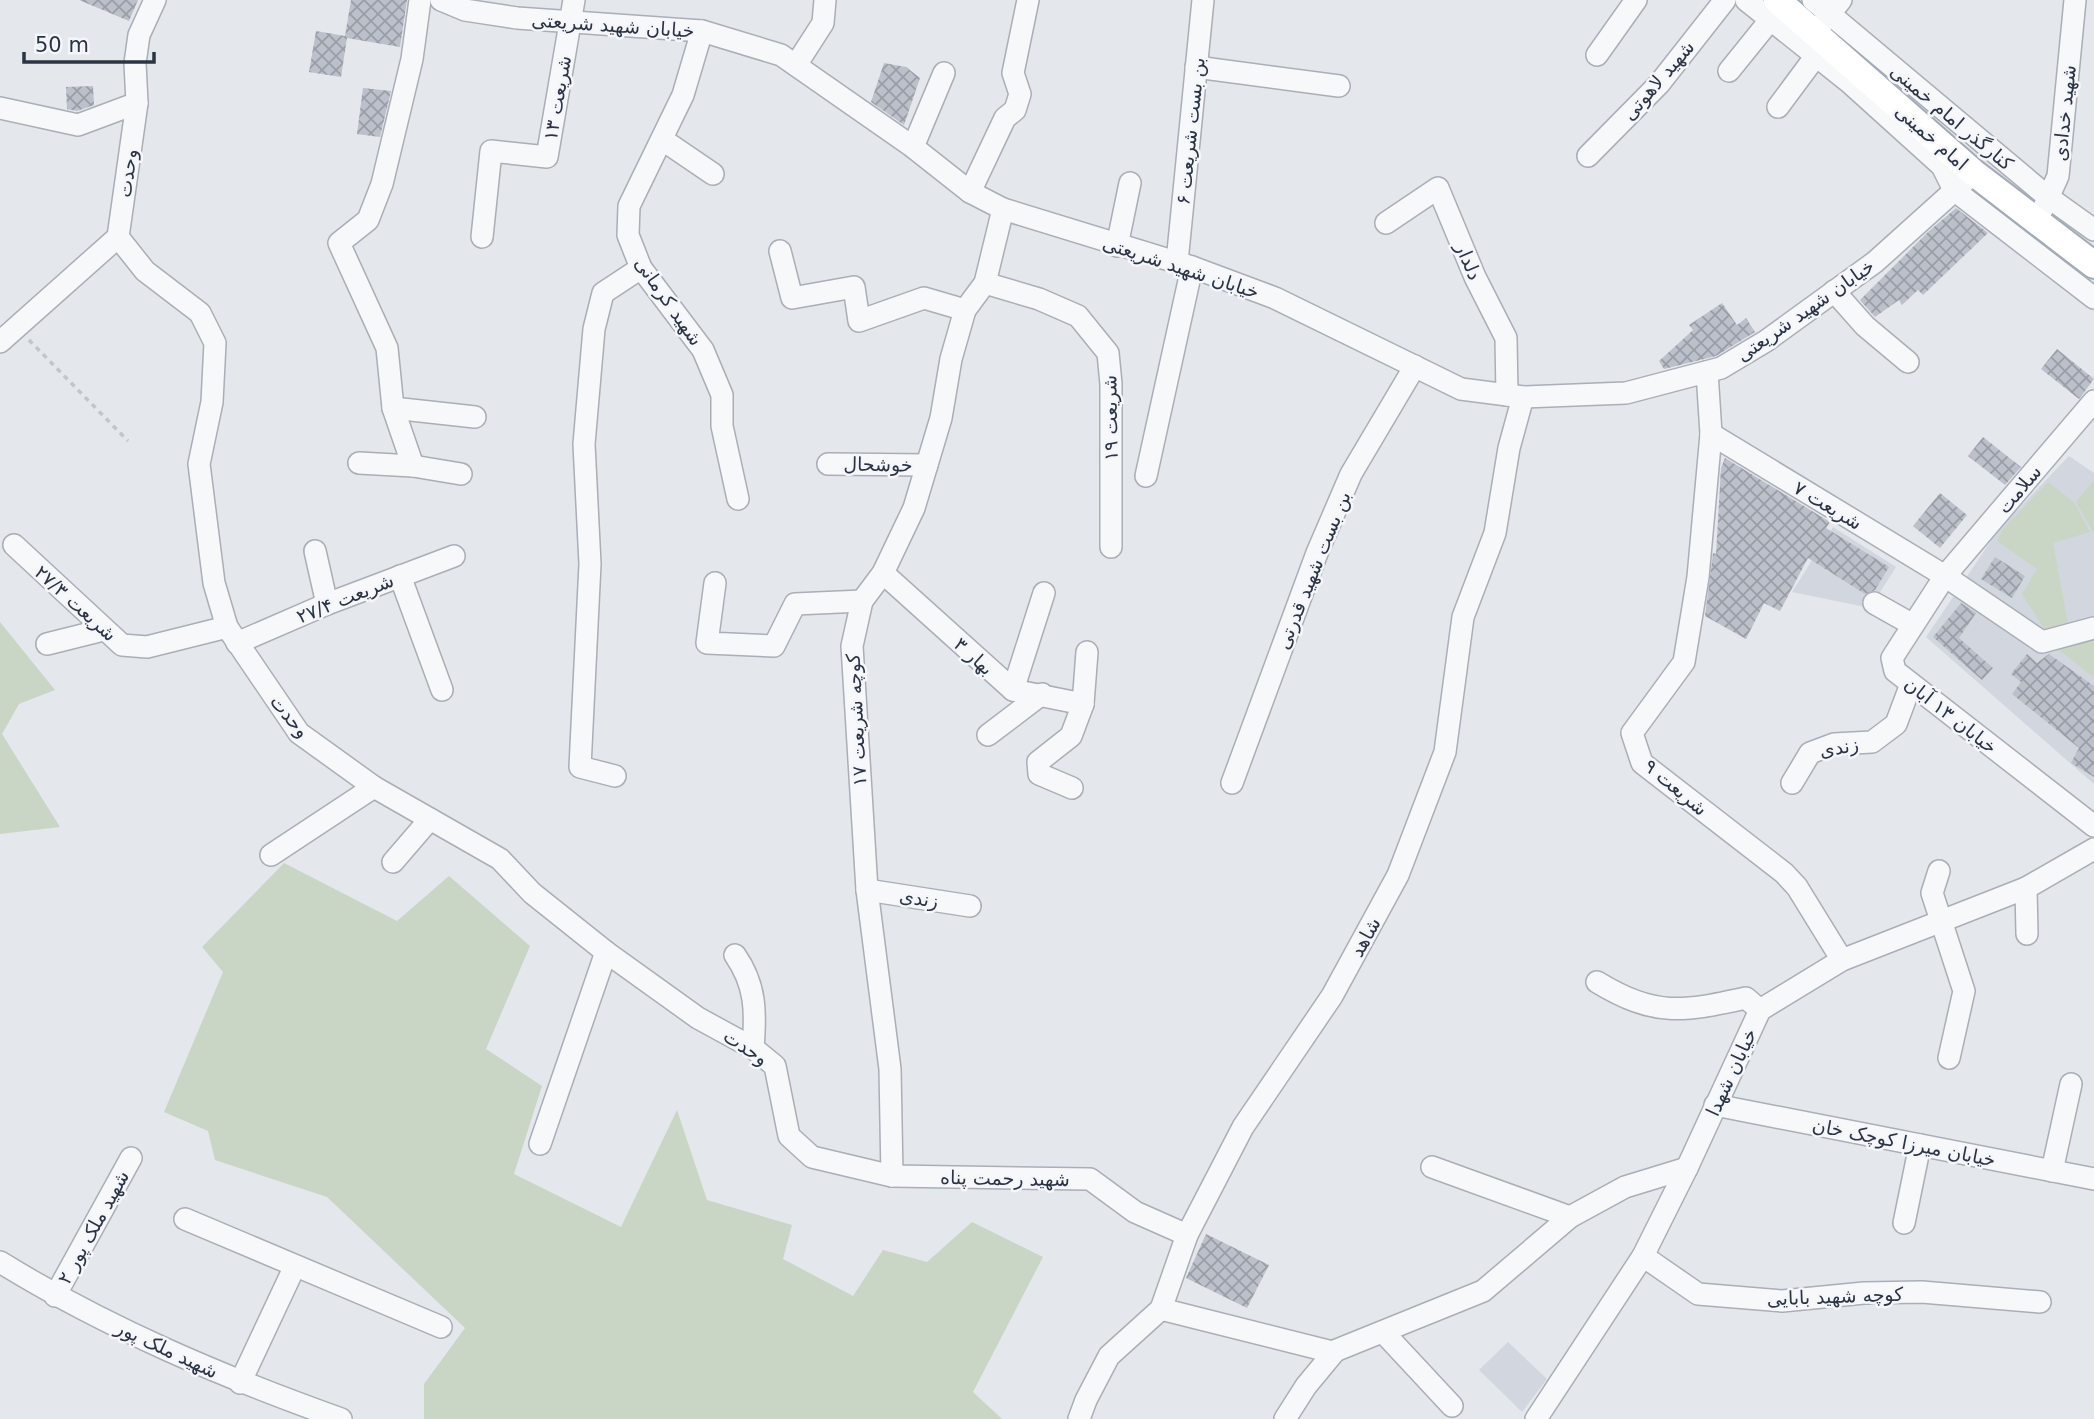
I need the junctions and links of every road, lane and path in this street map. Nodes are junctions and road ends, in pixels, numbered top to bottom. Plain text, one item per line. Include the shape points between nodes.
1 (155, 0) edge
2 (420, 0) edge
3 (441, 0) edge
4 (574, 0) edge
5 (824, 0) edge
6 (1028, 0) edge
7 (1203, 0) edge
8 (1636, 0) edge
9 (1725, 0) edge
10 (1746, 0) edge
11 (1813, 0) edge
12 (2076, 0) edge
13 (1777, 8) edge
14 (571, 21) junction
15 (1825, 29) edge
16 (702, 31) junction
17 (1597, 55) dead end
18 (796, 65) junction
19 (1196, 67) junction
20 (1729, 71) dead end
21 (944, 73) dead end
22 (1339, 86) dead end
23 (137, 103) junction
24 (1778, 107) dead end
25 (0, 108) edge
26 (663, 140) junction
27 (913, 146) junction
28 (1588, 156) dead end
29 (713, 174) dead end
30 (1964, 182) junction
31 (1130, 183) dead end
32 (970, 192) junction
33 (2049, 197) junction
34 (1003, 209) junction
35 (2037, 221) junction
36 (1386, 223) dead end
37 (2094, 230) edge
38 (118, 237) junction
39 (482, 237) dead end
40 (1117, 246) junction
41 (779, 251) dead end
42 (1184, 264) junction
43 (2094, 265) edge
44 (641, 268) junction
45 (985, 283) junction
46 (1835, 291) junction
47 (2094, 298) edge
48 (965, 310) junction
49 (18, 328) junction
50 (0, 342) edge
51 (1908, 362) dead end
52 (1415, 366) junction
53 (1707, 372) junction
54 (1515, 396) junction
55 (2094, 401) edge
56 (394, 408) junction
57 (475, 417) dead end
58 (1711, 434) junction
59 (128, 441) dead end
60 (359, 463) dead end
61 (828, 464) dead end
62 (928, 465) junction
63 (413, 466) junction
64 (461, 474) dead end
65 (1146, 476) dead end
66 (738, 499) dead end
67 (14, 545) dead end
68 (1111, 547) dead end
69 (315, 551) dead end
70 (454, 556) dead end
71 (883, 573) junction
72 (400, 576) junction
73 (1945, 576) junction
74 (715, 583) dead end
75 (1044, 593) dead end
76 (862, 601) junction
77 (1874, 603) dead end
78 (327, 604) junction
79 (1913, 625) junction
80 (2094, 628) edge
81 (103, 630) junction
82 (232, 635) junction
83 (47, 644) dead end
84 (1087, 652) dead end
85 (1912, 684) junction
86 (442, 690) dead end
87 (1013, 690) junction
88 (1042, 694) junction
89 (1083, 704) junction
90 (988, 735) dead end
91 (615, 776) dead end
92 (1232, 783) dead end
93 (1792, 783) dead end
94 (374, 787) junction
95 (1072, 788) dead end
96 (430, 819) junction
97 (2094, 826) edge
98 (2094, 849) edge
99 (271, 855) dead end
100 (394, 862) dead end
101 (1939, 871) dead end
102 (2026, 888) junction
103 (867, 890) junction
104 (970, 906) dead end
105 (1942, 919) junction
106 (2027, 934) dead end
107 (606, 952) junction
108 (735, 955) dead end
109 (1842, 960) junction
110 (1597, 982) dead end
111 (1760, 1010) junction
112 (753, 1048) junction
113 (1949, 1058) dead end
114 (2071, 1084) dead end
115 (1715, 1105) junction
116 (541, 1144) dead end
117 (1920, 1145) junction
118 (131, 1158) dead end
119 (1432, 1167) dead end
120 (1688, 1168) junction
121 (2052, 1171) junction
122 (892, 1176) junction
123 (2094, 1179) edge
124 (1570, 1217) junction
125 (185, 1219) dead end
126 (1905, 1223) dead end
127 (1187, 1235) junction
128 (1643, 1256) junction
129 (0, 1262) edge
130 (294, 1268) junction
131 (55, 1296) junction
132 (2040, 1303) dead end
133 (1161, 1309) junction
134 (441, 1327) dead end
135 (1384, 1333) junction
136 (1335, 1351) junction
137 (240, 1383) junction
138 (1452, 1406) dead end
139 (341, 1419) edge
140 (1079, 1419) edge
141 (1285, 1419) edge
142 (1536, 1419) edge

1 - 23 street, وحدت via 139,36
2 - 56 street via 412,59 382,184 368,220 339,243 387,348
3 - 14 street, خیابان شهید شریعتی via 465,10
4 - 14 street
5 - 18 street via 823,23
6 - 32 street via 1013,73 1020,94
7 - 19 street, بن بست شریعت ۶
8 - 17 street
9 - 28 street, شهید لاهوتی via 1659,84
10 - 13 street
11 - 15 street, کنارگذر امام خمینی
12 - 33 street, شهید خدادی via 2058,176
13 - 15 main road, امام خمینی
13 - 20 street
14 - 16 street, خیابان شهید شریعتی
14 - 39 street, شریعت ۱۳ via 547,157 491,151
15 - 24 street
15 - 30 main road, امام خمینی
15 - 33 street, کنارگذر امام خمینی
16 - 18 street, خیابان شهید شریعتی via 781,55
16 - 26 street, شهید کرمانی via 683,95
18 - 27 street, خیابان شهید شریعتی
19 - 22 street
19 - 42 street, بن بست شریعت ۶
21 - 27 street
23 - 25 street via 78,125
23 - 38 street, وحدت
26 - 29 street
26 - 44 street, شهید کرمانی via 629,206 628,235
27 - 32 street, خیابان شهید شریعتی
30 - 35 main road, امام خمینی
30 - 46 street, خیابان شهید شریعتی via 1875,262
30 - 47 street
31 - 40 street
32 - 34 street, خیابان شهید شریعتی
33 - 35 street, شهید خدادی
33 - 37 street, کنارگذر امام خمینی
34 - 40 street, خیابان شهید شریعتی
34 - 45 street, کوچه شریعت ۱۷
35 - 43 main road, امام خمینی
36 - 54 street, دلدار via 1438,188 1506,338
38 - 49 street
38 - 82 street, وحدت via 145,271 200,313 215,343 212,402 198,464 214,583
40 - 42 street, خیابان شهید شریعتی
41 - 48 street via 792,298 854,287 859,321 924,299
42 - 52 street, خیابان شهید شریعتی via 1275,299
42 - 65 street, بن بست شریعت ۶
44 - 66 street, شهید کرمانی via 704,350 722,395 722,426
44 - 91 street via 603,293 594,329 584,444 590,564 580,767
45 - 48 street, کوچه شریعت ۱۷
45 - 68 street, شریعت ۱۹ via 1078,316 1108,353
46 - 51 street via 1865,326
46 - 53 street, خیابان شهید شریعتی via 1766,341
48 - 62 street, کوچه شریعت ۱۷
49 - 50 street
49 - 59 path
52 - 54 street, خیابان شهید شریعتی via 1461,389
52 - 92 street, بن بست شهید قدرتی via 1351,474
53 - 54 street, خیابان شهید شریعتی via 1626,393
53 - 58 street, شریعت ۹
54 - 127 street, شاهد via 1494,533 1463,617 1446,752 1398,876 1332,996 1243,1127
55 - 73 street, سلامت
56 - 57 street
56 - 63 street
58 - 73 street, شریعت ۷ via 1860,519
58 - 109 street, شریعت ۹ via 1698,577 1684,662 1632,733 1642,763 1797,887
60 - 63 street
61 - 62 street, خوشحال
62 - 71 street, کوچه شریعت ۱۷ via 915,508
63 - 64 street
67 - 81 street, شریعت ۲۷/۳
69 - 78 street
70 - 72 street, شریعت ۲۷/۴
71 - 76 street, کوچه شریعت ۱۷
71 - 87 street, بهار ۳
72 - 78 street, شریعت ۲۷/۴
72 - 86 street
73 - 79 street, خیابان ۱۳ آبان
73 - 80 street, شریعت ۷ via 2042,642
74 - 76 street via 707,643 774,646 795,604
75 - 87 street
76 - 103 street, کوچه شریعت ۱۷ via 852,646
77 - 79 street
78 - 82 street, شریعت ۲۷/۴
79 - 85 street, خیابان ۱۳ آبان via 1892,658 1895,671
81 - 82 street, شریعت ۲۷/۳ via 122,645 147,647
81 - 83 street
82 - 94 street, وحدت via 299,733
84 - 89 street
85 - 93 street, زندی via 1896,724 1872,742 1833,744 1810,752
85 - 97 street, خیابان ۱۳ آبان
87 - 88 street
88 - 89 street
88 - 90 street
89 - 95 street via 1071,736 1038,762 1038,774
94 - 96 street, وحدت
94 - 99 street
96 - 100 street
96 - 107 street, وحدت via 500,859 532,893
98 - 102 street, خیابان شهدا
101 - 105 street via 1932,893
102 - 105 street, خیابان شهدا
102 - 106 street
103 - 104 street, زندی
103 - 122 street, کوچه شریعت ۱۷ via 890,1069
105 - 109 street, خیابان شهدا
105 - 113 street via 1964,991
107 - 112 street, وحدت via 698,1018
107 - 116 street
108 - 112 street via 749,976 755,1019
109 - 111 street, خیابان شهدا
110 - 111 street via 1622,998 1657,1009 1694,1009 1746,998
111 - 115 street, خیابان شهدا
112 - 122 street, وحدت via 775,1066 789,1136 812,1157
114 - 121 street
115 - 117 street, خیابان میرزا کوچک خان
115 - 120 street, خیابان شهدا
117 - 121 street, خیابان میرزا کوچک خان
117 - 126 street
118 - 131 street, شهید ملک پور ۲
119 - 124 street
120 - 124 street via 1625,1187
120 - 128 street, خیابان شهدا
121 - 123 street, خیابان میرزا کوچک خان
122 - 127 street, شهید رحمت پناه via 1090,1179 1135,1212
124 - 135 street via 1482,1291
125 - 130 street
127 - 133 street, شاهد
128 - 132 street, کوچه شهید بابایی via 1698,1294 1782,1301 1922,1292
128 - 142 street, خیابان شهدا
129 - 131 street, شهید ملک پور
130 - 134 street
130 - 137 street
131 - 137 street, شهید ملک پور
133 - 136 street
133 - 140 street, شاهد via 1110,1356
135 - 136 street
135 - 138 street
136 - 141 street
137 - 139 street, شهید ملک پور

